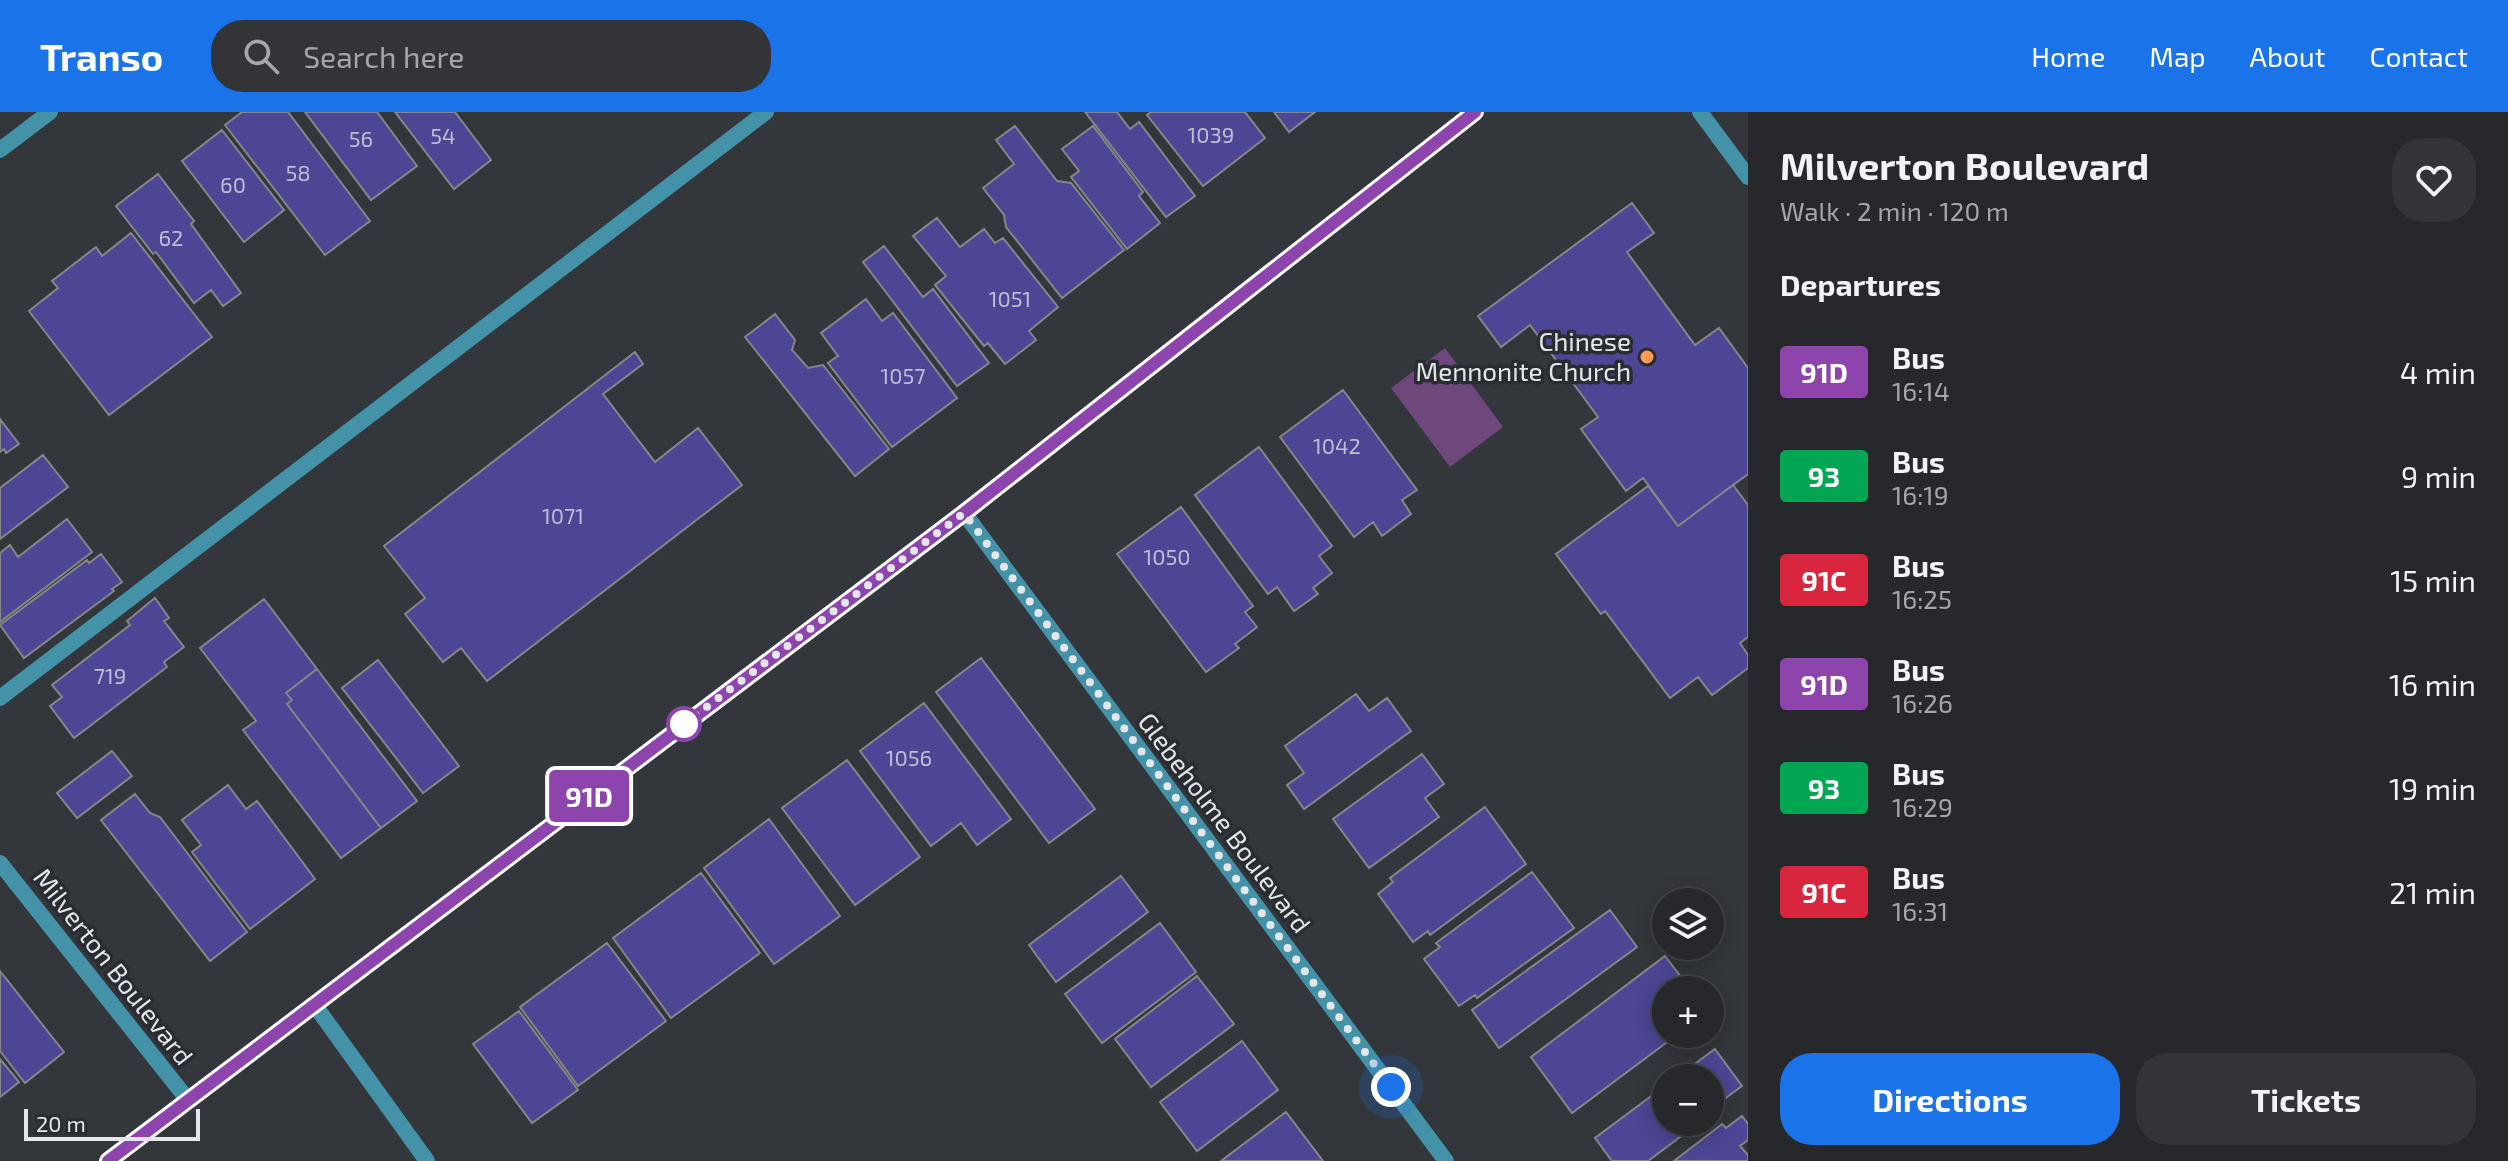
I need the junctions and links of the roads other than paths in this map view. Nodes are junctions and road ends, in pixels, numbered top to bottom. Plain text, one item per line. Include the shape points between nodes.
1 (50, 112) edge
2 (766, 112) edge
3 (1475, 112) edge
4 (1700, 112) edge
5 (0, 150) edge
6 (1748, 177) edge
7 (964, 513) junction
8 (0, 698) edge
9 (0, 863) edge
10 (314, 1004) junction
11 (188, 1100) junction
12 (108, 1161) edge
13 (427, 1161) edge
14 (1446, 1161) edge

1 - 5 street
2 - 8 street
3 - 7 main road
4 - 6 street
7 - 10 main road
7 - 14 street, Glebeholme Boulevard
9 - 11 street, Milverton Boulevard
10 - 11 main road
10 - 13 street
11 - 12 main road

